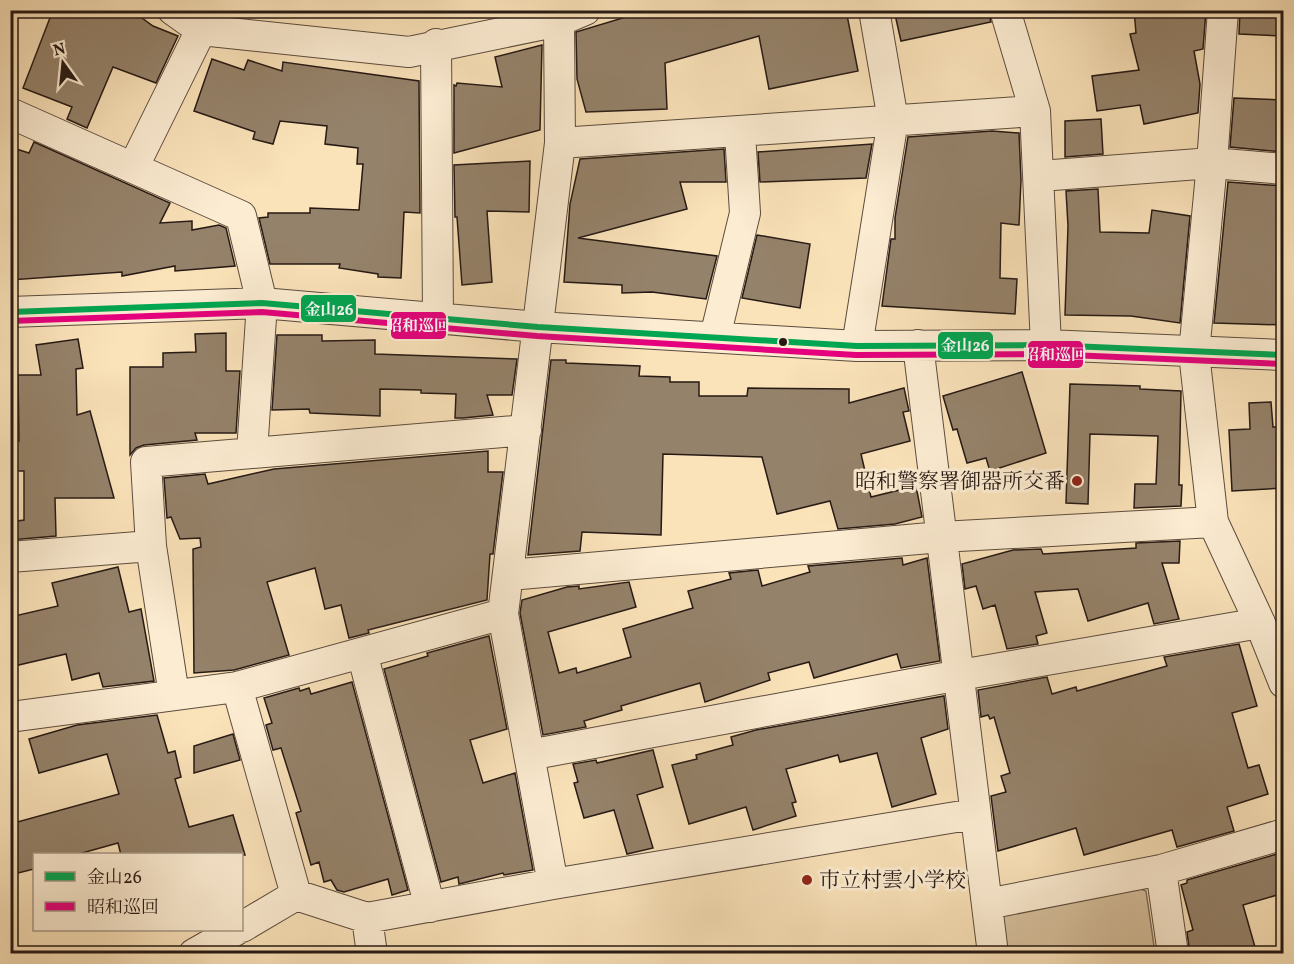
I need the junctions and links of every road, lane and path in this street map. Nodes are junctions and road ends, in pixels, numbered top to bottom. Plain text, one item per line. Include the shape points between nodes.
1 (174, 10) edge
2 (874, 10) edge
3 (1005, 10) edge
4 (1223, 10) edge
5 (572, 16) edge
6 (204, 20) edge
7 (436, 44) junction
8 (1035, 111) junction
9 (10, 112) edge
10 (893, 120) junction
11 (740, 133) junction
12 (560, 143) junction
13 (1212, 163) junction
14 (133, 168) junction
15 (1284, 169) edge
16 (1040, 176) junction
17 (262, 303) junction
18 (10, 312) edge
19 (438, 318) junction
20 (538, 327) junction
21 (714, 338) junction
22 (918, 345) junction
23 (1046, 345) junction
24 (857, 346) junction
25 (1194, 353) junction
26 (1284, 356) edge
27 (526, 430) junction
28 (252, 452) junction
29 (1213, 522) junction
30 (941, 537) junction
31 (151, 546) junction
32 (10, 557) edge
33 (509, 575) junction
34 (503, 614) junction
35 (1260, 623) junction
36 (362, 653) junction
37 (960, 675) junction
38 (1284, 683) edge
39 (237, 687) junction
40 (174, 695) junction
41 (10, 717) edge
42 (529, 755) junction
43 (974, 814) junction
44 (1284, 834) edge
45 (1161, 870) junction
46 (553, 884) junction
47 (296, 896) junction
48 (987, 904) junction
49 (430, 907) junction
50 (367, 918) junction
51 (243, 926) edge
52 (234, 931) edge
53 (194, 954) edge
54 (372, 954) edge
55 (993, 954) edge
56 (1173, 954) edge

1 - 6 street
2 - 10 street
3 - 8 street
4 - 13 street
5 - 7 street
5 - 12 street
6 - 7 street via 409,52
6 - 14 street
7 - 19 street
8 - 10 street
8 - 16 street
9 - 14 street
10 - 11 street
10 - 24 street
11 - 12 street
11 - 21 street via 745,213
12 - 20 street
13 - 15 street
13 - 16 street
13 - 25 street
14 - 17 street via 241,216
16 - 23 street
17 - 18 street
17 - 19 street
17 - 28 street
19 - 20 street
20 - 21 street
20 - 27 street
21 - 24 street
22 - 23 street
22 - 24 street
22 - 30 street
23 - 25 street
25 - 26 street
25 - 29 street
27 - 28 street
27 - 33 street
28 - 31 street via 146,462
29 - 30 street
29 - 35 street
30 - 33 street
30 - 37 street
31 - 32 street
31 - 40 street
33 - 34 street
34 - 36 street
34 - 42 street
35 - 37 street
35 - 38 street
36 - 39 street
36 - 49 street
37 - 42 street
37 - 43 street
39 - 40 street
39 - 47 street
40 - 41 street
42 - 46 street
43 - 46 street
43 - 48 street
44 - 45 street
45 - 48 street
45 - 56 street
46 - 49 street
47 - 50 street
47 - 51 street
48 - 55 street
49 - 50 street
50 - 54 street
52 - 53 street

